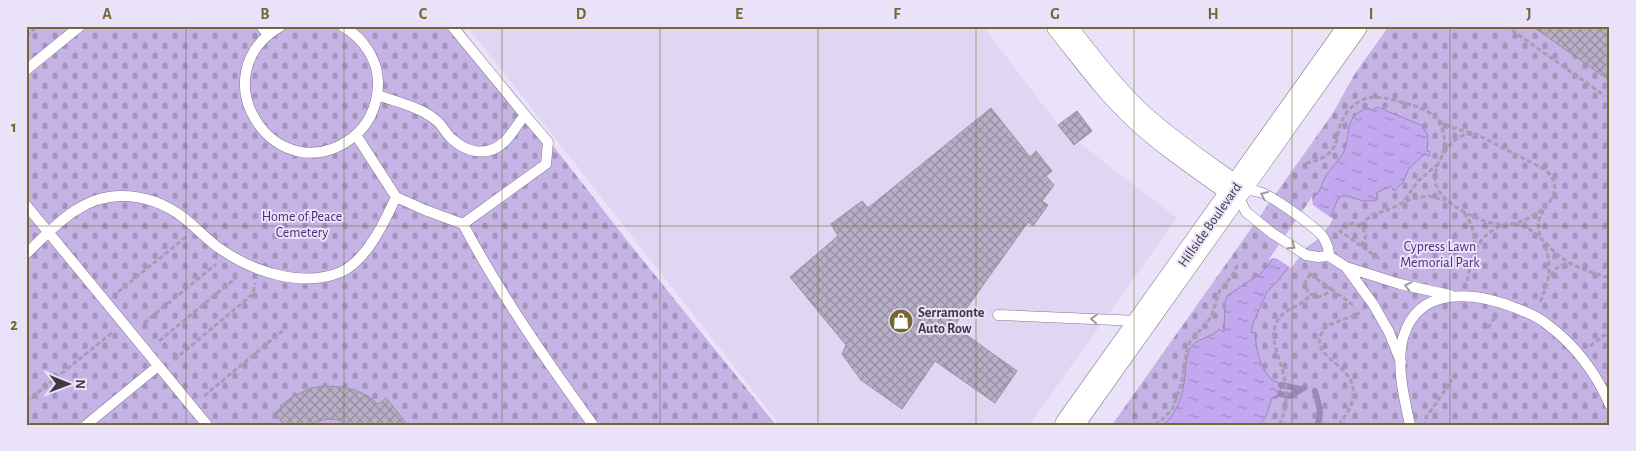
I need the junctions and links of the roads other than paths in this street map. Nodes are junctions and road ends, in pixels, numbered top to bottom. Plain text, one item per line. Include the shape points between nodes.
1 (80, 26) edge
2 (261, 26) edge
3 (281, 26) edge
4 (342, 26) edge
5 (452, 26) edge
6 (1061, 26) edge
7 (1352, 26) edge
8 (268, 35) junction
9 (26, 70) edge
10 (377, 95) junction
11 (525, 114) junction
12 (356, 134) junction
13 (1235, 190) junction
14 (396, 196) junction
15 (26, 205) edge
16 (463, 224) junction
17 (48, 232) junction
18 (26, 254) edge
19 (1330, 256) junction
20 (1346, 267) junction
21 (1460, 296) junction
22 (998, 315) dead end
23 (1142, 321) junction
24 (1401, 362) junction
25 (158, 366) junction
26 (1593, 372) junction
27 (1610, 395) edge
28 (1610, 405) edge
29 (86, 425) edge
30 (207, 425) edge
31 (593, 425) edge
32 (1069, 425) edge
33 (1410, 425) edge

1 - 9 lane
2 - 8 lane
3 - 8 lane
4 - 10 lane via 369,52 378,80
5 - 11 lane
6 - 13 main road via 1136,115
7 - 13 main road, Hillside Boulevard
8 - 12 lane via 258,46 246,71 246,100 260,128 285,147 300,151 330,150
10 - 11 lane via 423,111 438,122 452,139 467,150 478,152 490,151 503,143
10 - 12 lane via 374,110
11 - 16 lane via 548,142 546,164
12 - 14 lane
13 -> 19 lane via 1246,212 1272,233 1301,253 1312,257
19 -> 13 lane via 1327,244 1317,230 1261,192
13 - 23 main road, Hillside Boulevard
14 - 16 lane
14 - 17 lane via 372,243 358,258 341,272 312,278 284,277 254,268 228,254 172,209 156,202 120,196 99,200 80,206
15 - 17 lane
16 - 31 lane via 522,323
17 - 18 lane
17 - 25 lane
19 - 20 lane
21 -> 20 lane via 1400,284
20 - 24 lane via 1382,318
21 - 24 lane via 1433,301 1415,316 1404,338
21 - 26 lane via 1499,302 1547,323 1580,354
23 -> 22 lane
23 - 32 main road, Hillside Boulevard
24 - 33 lane
25 - 29 lane
25 - 30 lane
26 - 27 lane
26 - 28 lane

